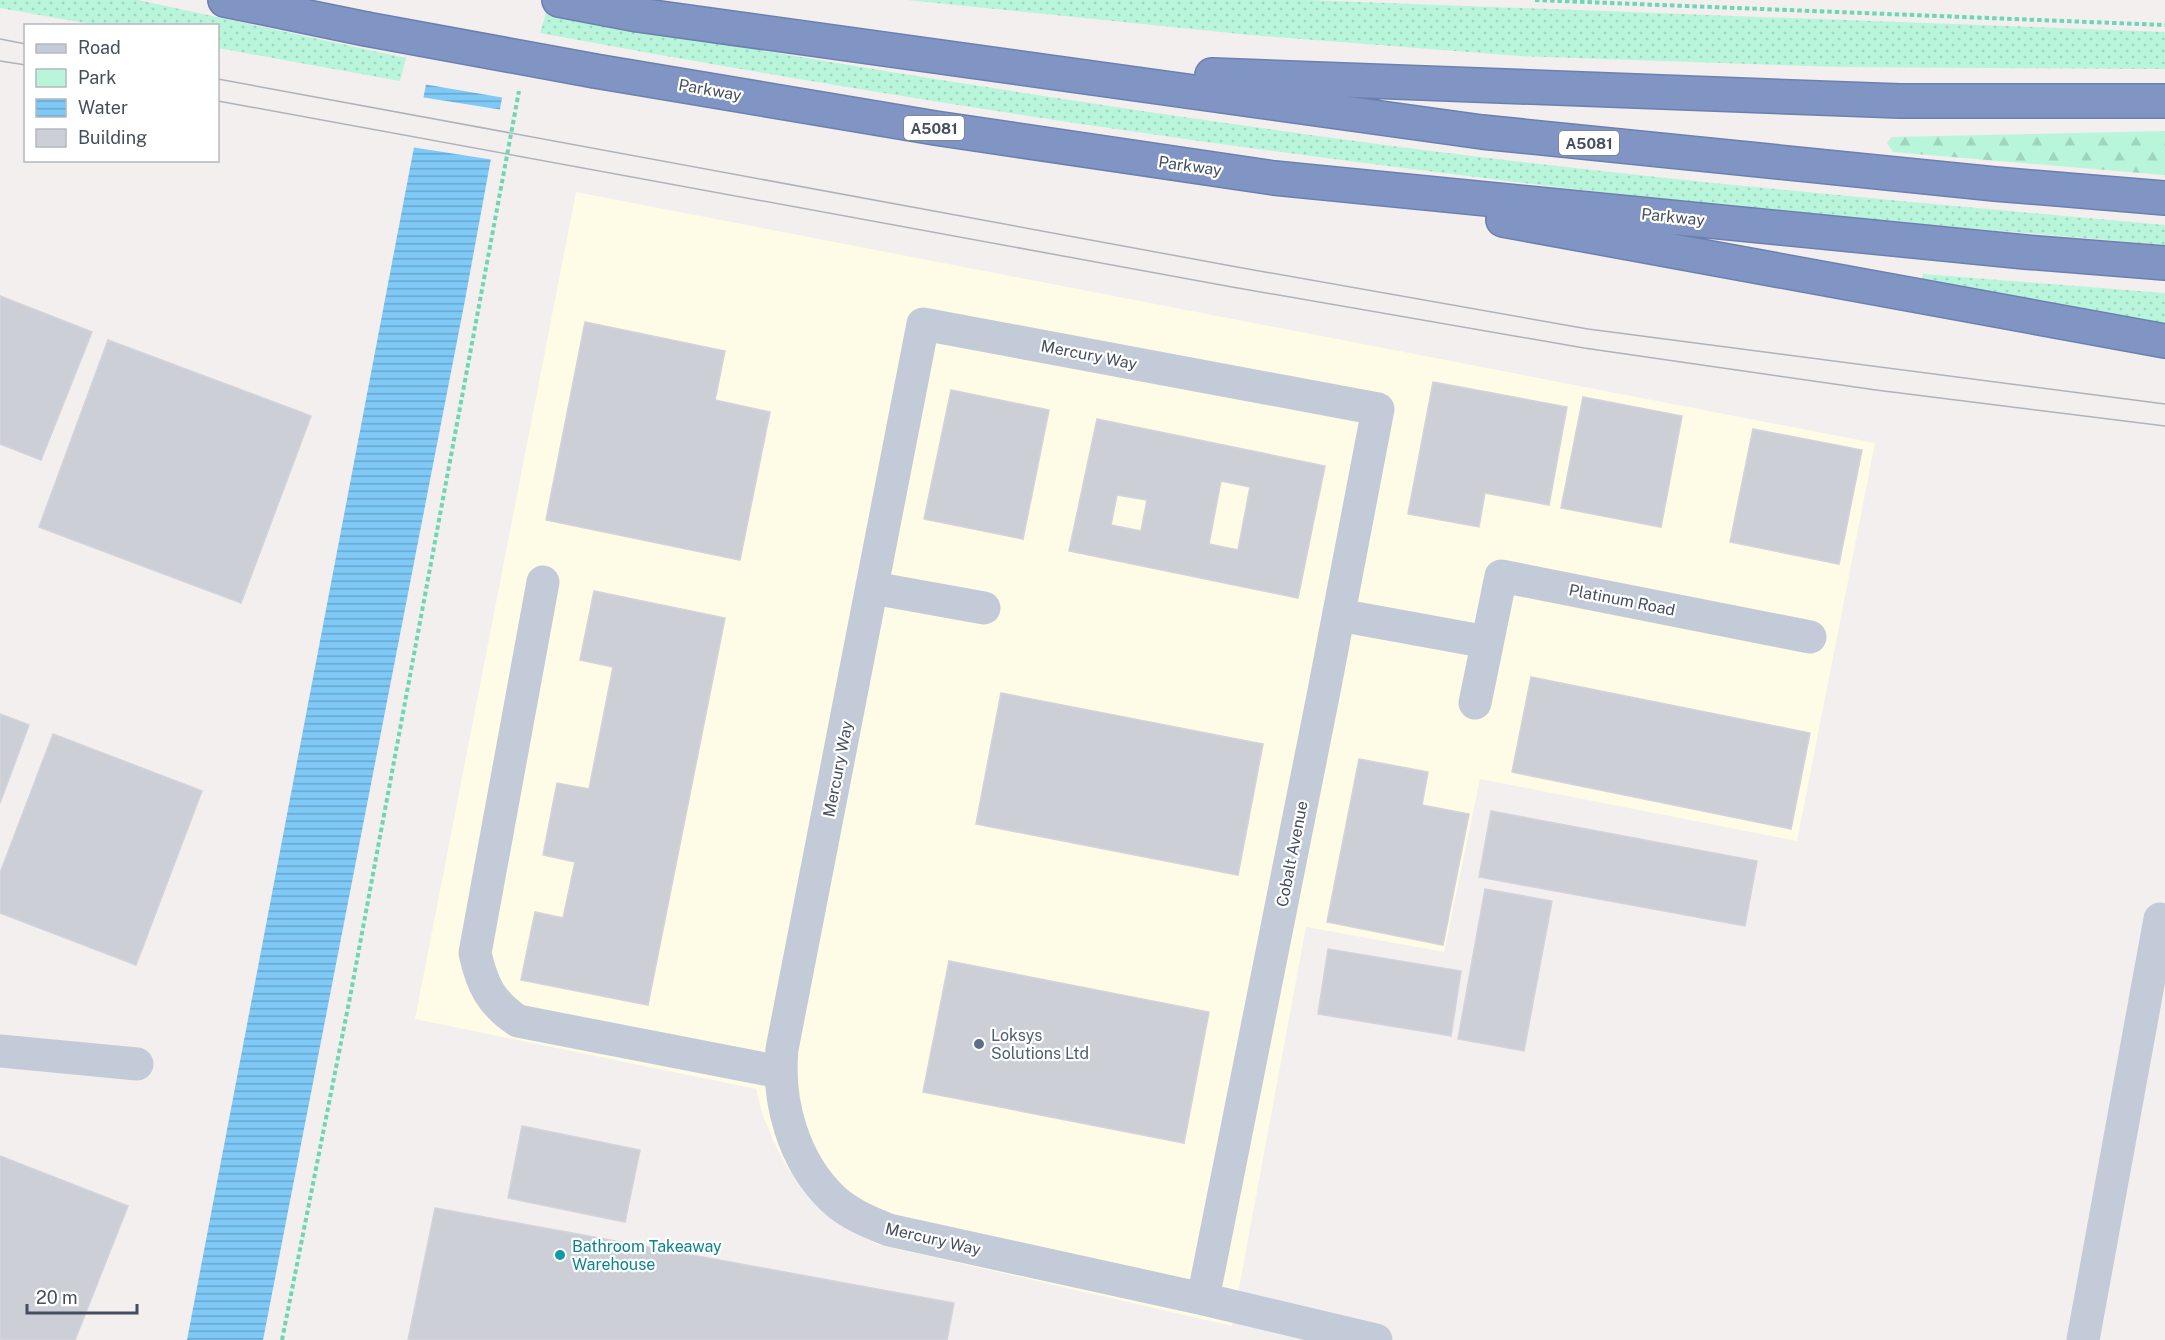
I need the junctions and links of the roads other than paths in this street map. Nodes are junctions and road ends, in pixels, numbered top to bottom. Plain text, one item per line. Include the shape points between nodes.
1 (225, 0) edge
2 (560, 0) edge
3 (1015, 67) junction
4 (2165, 101) edge
5 (1274, 178) junction
6 (2165, 198) edge
7 (2165, 263) edge
8 (2165, 341) edge
9 (1378, 409) joint
10 (543, 582) dead end
11 (873, 588) junction
12 (984, 608) dead end
13 (1339, 615) junction
14 (1810, 637) dead end
15 (1487, 642) junction
16 (1475, 703) dead end
17 (2160, 919) dead end
18 (0, 1052) edge
19 (137, 1064) dead end
20 (780, 1072) junction
21 (1203, 1299) junction
22 (1376, 1340) edge
23 (2083, 1340) edge

1 - 5 highway, Parkway / A5081, bridge via 366,29 934,128
2 - 3 highway, A5081 via 639,15
3 - 4 highway, A5081 via 1900,101
3 - 6 highway, A5081 via 1482,132
5 - 7 highway, Parkway / A5081
5 - 8 highway, A5081
9 - 11 street, Mercury Way via 923,324
9 - 13 street, Cobalt Avenue
10 - 20 street via 475,953 480,976 490,995 518,1022
11 - 12 street
11 - 20 street, Mercury Way
13 - 15 street
13 - 21 street, Cobalt Avenue
14 - 15 street, Platinum Road via 1501,576
15 - 16 street, Platinum Road
17 - 23 street
18 - 19 street
20 - 21 street, Mercury Way via 784,1106 806,1163 833,1198 859,1218 890,1230
21 - 22 street, Mercury Way

